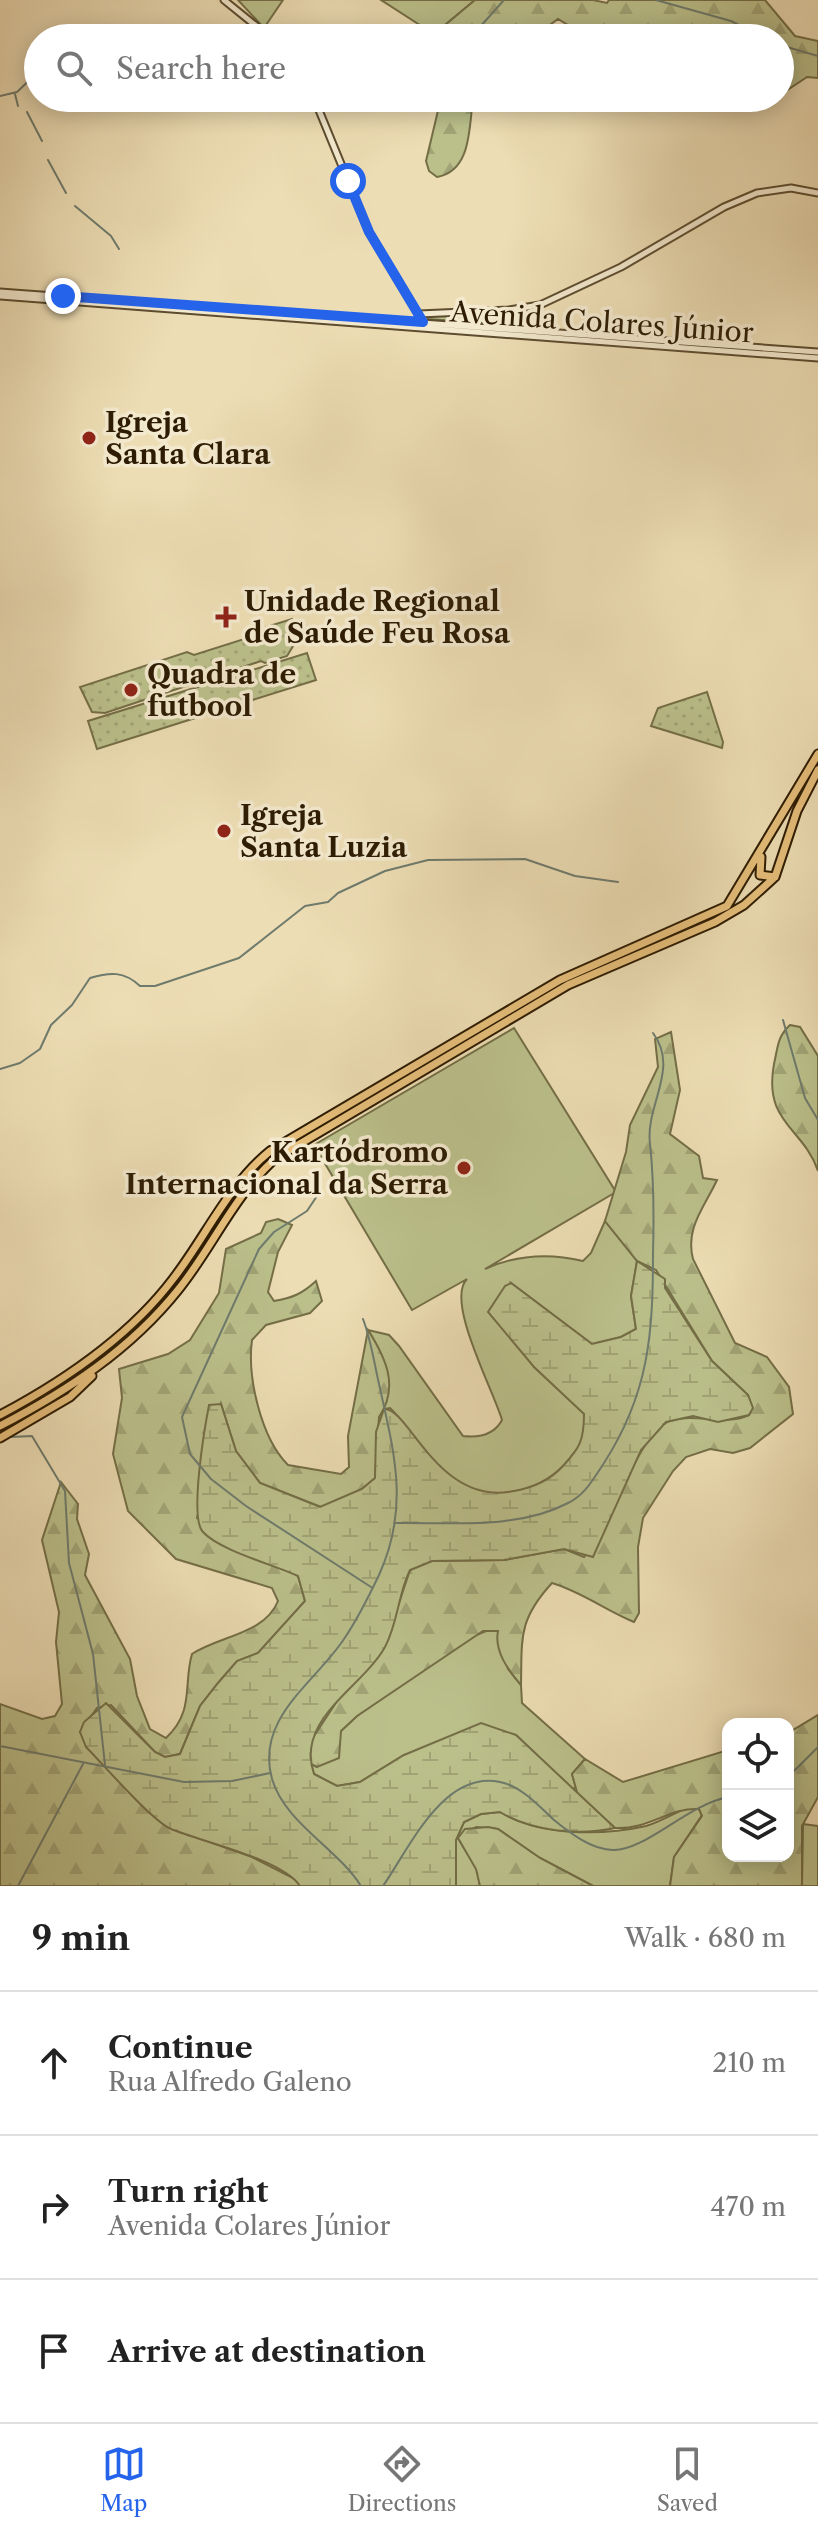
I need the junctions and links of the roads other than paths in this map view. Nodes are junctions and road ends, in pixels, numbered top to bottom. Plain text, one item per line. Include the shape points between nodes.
1 (224, 0) edge
2 (254, 24) edge
3 (320, 112) edge
4 (818, 193) edge
5 (0, 294) edge
6 (419, 314) junction
7 (425, 325) junction
8 (818, 355) edge
9 (818, 754) edge
10 (818, 770) edge
11 (777, 820) junction
12 (791, 833) junction
13 (763, 847) junction
14 (775, 877) junction
15 (105, 1363) junction
16 (0, 1415) edge
17 (0, 1426) edge
18 (0, 1438) edge

1 - 2 street
3 - 6 street via 369,232
4 - 6 street via 791,188 757,193 540,305
5 - 7 street, Avenida Colares Júnior
6 - 7 street
7 - 8 street, Avenida Colares Júnior
9 - 11 main road
10 - 12 main road
11 - 12 main road
11 - 13 main road
12 - 14 main road
13 - 14 main road via 760,875
13 - 16 main road via 736,895 713,915 560,980 270,1151 234,1190 150,1307 81,1366
14 - 15 main road via 731,913 568,985 276,1158 248,1186 180,1287
15 - 17 main road
15 - 18 main road via 70,1397

